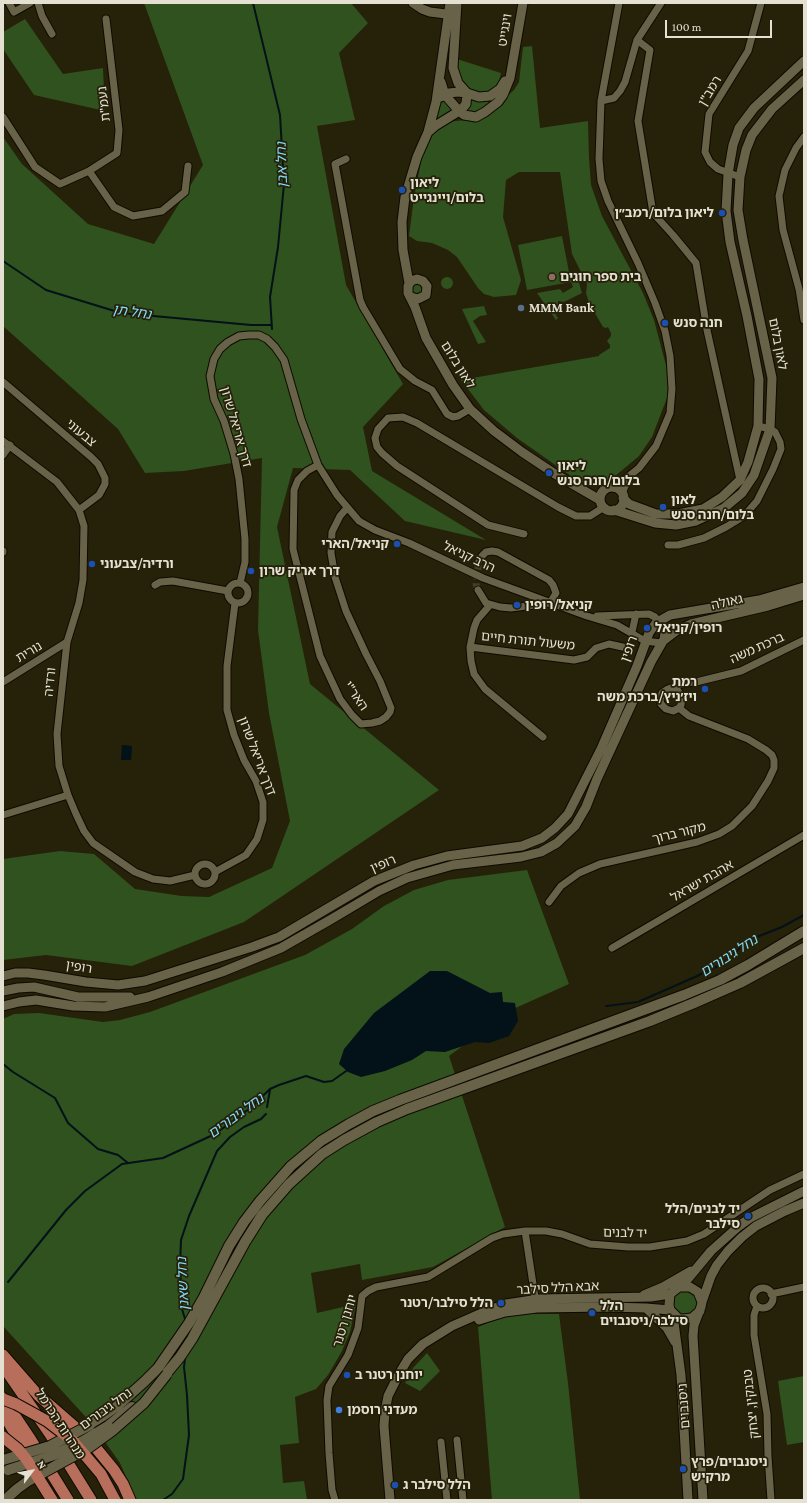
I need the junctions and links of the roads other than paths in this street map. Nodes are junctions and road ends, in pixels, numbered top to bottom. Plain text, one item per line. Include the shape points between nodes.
1 (9, 3) edge
2 (30, 3) edge
3 (38, 3) edge
4 (413, 3) edge
5 (450, 3) edge
6 (457, 3) edge
7 (523, 3) edge
8 (619, 3) edge
9 (661, 3) edge
10 (760, 3) edge
11 (453, 14) junction
12 (106, 19) dead end
13 (52, 34) dead end
14 (638, 40) junction
15 (514, 61) junction
16 (804, 61) edge
17 (440, 74) junction
18 (804, 80) edge
19 (467, 93) junction
20 (445, 95) junction
21 (601, 101) junction
22 (436, 102) junction
23 (459, 112) junction
24 (3, 117) edge
25 (428, 132) junction
26 (804, 137) edge
27 (346, 159) dead end
28 (188, 166) dead end
29 (90, 171) junction
30 (728, 174) junction
31 (740, 177) junction
32 (404, 257) junction
33 (420, 279) junction
34 (409, 283) junction
35 (411, 297) junction
36 (423, 298) junction
37 (420, 319) junction
38 (804, 320) edge
39 (3, 382) edge
40 (470, 409) junction
41 (758, 426) junction
42 (770, 429) junction
43 (3, 441) edge
44 (10, 446) junction
45 (3, 455) edge
46 (318, 465) junction
47 (740, 480) junction
48 (580, 487) junction
49 (616, 492) junction
50 (602, 504) junction
51 (347, 508) junction
52 (79, 510) junction
53 (614, 510) junction
54 (524, 534) dead end
55 (668, 545) dead end
56 (479, 561) dead end
57 (240, 583) junction
58 (155, 585) dead end
59 (804, 587) edge
60 (478, 590) tunnel mouth
61 (228, 592) junction
62 (804, 595) edge
63 (235, 603) junction
64 (550, 603) junction
65 (490, 605) junction
66 (636, 614) junction
67 (587, 616) junction
68 (660, 620) junction
69 (632, 632) junction
70 (804, 640) edge
71 (645, 641) junction
72 (67, 642) junction
73 (662, 642) junction
74 (470, 647) junction
75 (627, 648) dead end
76 (3, 682) edge
77 (696, 682) junction
78 (672, 689) junction
79 (682, 698) junction
80 (679, 708) junction
81 (543, 737) dead end
82 (68, 795) junction
83 (3, 816) edge
84 (804, 835) edge
85 (215, 872) junction
86 (195, 875) junction
87 (549, 902) dead end
88 (804, 931) edge
89 (612, 948) dead end
90 (804, 948) edge
91 (3, 976) edge
92 (3, 991) edge
93 (148, 997) junction
94 (3, 1006) edge
95 (804, 1174) edge
96 (804, 1191) edge
97 (804, 1203) edge
98 (525, 1231) junction
99 (702, 1263) junction
100 (679, 1287) junction
101 (804, 1287) edge
102 (670, 1294) junction
103 (771, 1294) junction
104 (637, 1298) junction
105 (536, 1304) junction
106 (758, 1306) junction
107 (701, 1307) junction
108 (646, 1308) junction
109 (672, 1312) junction
110 (678, 1349) junction
111 (3, 1355) edge
112 (3, 1365) edge
113 (167, 1374) junction
114 (3, 1399) edge
115 (3, 1413) edge
116 (3, 1437) edge
117 (458, 1440) dead end
118 (442, 1442) dead end
119 (3, 1460) edge
120 (6, 1471) edge
121 (88, 1496) edge
122 (5, 1500) edge
123 (51, 1500) edge
124 (68, 1500) edge
125 (115, 1500) edge
126 (130, 1500) edge
127 (335, 1500) edge
128 (390, 1500) edge
129 (447, 1500) edge
130 (463, 1500) edge
131 (688, 1500) edge
132 (703, 1500) edge
133 (771, 1500) edge

1 - 2 street via 14,12
3 - 13 street
4 - 11 street via 430,12
5 - 11 street
6 - 11 street
7 - 15 street, וינגייט
8 - 21 street
9 - 14 street
10 - 30 street, רמב"ן via 748,51 709,114 705,152 710,162
11 - 17 street
11 - 19 street via 453,68 458,83
12 - 29 street, נעמ"ת via 119,130 117,153
14 - 21 street via 620,92 614,98
14 - 47 street via 650,50 638,121 653,213 696,263 707,330
15 - 19 street, וינגייט via 496,93 479,98
15 - 23 street, וינגייט via 508,86 498,102 476,117
16 - 30 street, לאון בלום via 754,108 739,128
17 - 20 street
17 - 22 street
18 - 31 street, לאון בלום via 772,109 752,135
19 - 20 street, וינגייט via 454,92
19 - 23 street via 466,104
20 - 22 street
20 - 23 street
21 - 49 street via 598,158 601,181 665,331 672,389 670,413 656,446
22 - 25 street
23 - 25 street
24 - 29 street, נעמ"ת via 35,167 60,184
25 - 32 street via 417,157 405,197 402,222
26 - 38 street via 785,170 779,196 783,230 799,289
27 - 40 street via 335,164 363,307 400,369 432,390 447,414 458,416
28 - 29 street via 185,192 162,212 133,216 114,207
30 - 31 street, רמב"ן
30 - 41 street, לאון בלום via 726,211 730,242 759,379
31 - 42 street, לאון בלום via 738,210 772,378
32 - 33 street
32 - 34 street
33 - 34 street via 414,279
33 - 36 street via 428,286
34 - 35 street via 407,290
35 - 36 street
35 - 37 street, לאון בלום
36 - 37 street, לאון בלום
37 - 40 street, לאון בלום via 426,338
39 - 52 street, צבעוני via 98,464 106,484 99,494
40 - 48 street, לאון בלום via 511,444 555,474
41 - 42 street
41 - 47 street, לאון בלום via 753,448
42 - 53 street, לאון בלום via 754,476 742,493 724,508 696,521 676,525 655,524
42 - 55 street via 778,436 781,449 757,501 744,516 704,538
43 - 44 street, ורדיה
44 - 45 street
44 - 52 street, ורדיה via 57,482
46 - 51 street
46 - 51 street, האר"י via 306,471 294,490 293,549 320,656 340,699 361,724 380,721 391,708 346,611 335,577 331,553 332,532
46 - 57 street, דרך אריאל שרון via 301,419 284,360 275,347 259,335 239,336 228,342 214,359 210,376 214,399 234,454 238,479 245,539
47 - 49 street, לאון בלום via 722,497 703,509 678,514 656,514 641,510
48 - 49 street, לאון בלום
48 - 50 street, לאון בלום
49 - 50 street via 601,494
49 - 53 street via 620,508
50 - 53 street, לאון בלום via 608,510
50 - 54 street via 590,516 576,516 403,417 388,418 378,428 375,438 377,447 397,466 488,524
51 - 64 street, הרב קניאל via 359,520 375,530 483,578
52 - 72 street, ורדיה via 84,526 83,580 80,603
56 - 64 street via 482,556 492,551 498,552 549,580 556,593
57 - 61 street via 232,585
57 - 63 street via 248,594 243,601
58 - 61 street via 173,581
59 - 68 street, גאולה via 759,600 670,615
60 - 65 street
61 - 63 street via 230,600
62 - 73 street, גאולה via 691,624
63 - 85 street, דרך אריאל שרון via 227,666 228,710 234,735 263,802 263,820 256,839 246,855
64 - 65 street via 510,608
64 - 67 street, הרב קניאל
65 - 74 street via 477,620
66 - 67 street, הרב קניאל
66 - 68 street, הרב קניאל via 649,614
66 - 69 street
67 - 69 street, הרב קניאל
68 - 71 street, רופין
68 - 73 street via 664,631
69 - 71 street, הרב קניאל
70 - 77 street, ברכת משה via 741,671
71 - 73 street, הרב קניאל
71 - 91 street, רופין via 601,749 568,814 542,838 522,846 447,856 414,865 374,881 279,937 145,981 118,985 44,974 15,973
72 - 76 street, נורית
72 - 82 street, ורדיה via 57,734 59,766
73 - 93 street, רופין via 586,807 575,826 557,843 541,852 521,857 453,865 407,878 379,890 281,948 222,972
74 - 75 street, משעול תורת חיים via 574,660 587,658 596,648 609,644
74 - 81 street via 474,674 485,689
77 - 78 street, ברכת משה via 685,683
77 - 79 street via 688,687
78 - 79 street via 678,691
78 - 80 street via 662,694 661,704 669,711
79 - 80 street
80 - 87 street, מקור ברוך via 689,716 748,739 772,754 774,768 752,806 732,826 719,834 697,842 600,864 580,872 561,886
82 - 83 street
82 - 86 street, ורדיה via 84,831 93,843 135,872 153,879 170,881
84 - 89 street, אהבת ישראל
85 - 86 street via 210,865 204,864 197,867
85 - 86 street via 213,880 208,883 200,882
88 - 119 main road, נחל גיבורים, bridge via 720,980 400,1100 355,1120 321,1141 291,1166 244,1222 190,1323 158,1368 116,1407 90,1425 32,1452
90 - 113 main road, נחל גיבורים via 740,983 694,1004 406,1108 322,1154 289,1184 262,1215 192,1339
92 - 93 street via 34,987 78,997
93 - 94 street, רופין via 105,1007 73,1006 36,1000
95 - 98 street, יד לבנים via 770,1190 704,1234 687,1241 650,1247 600,1246 562,1234
96 - 99 street via 750,1218 728,1235
97 - 107 street via 756,1226 728,1251 711,1276
98 - 105 street
98 - 127 street, יוחנן רטנר via 492,1238 428,1277 376,1287 362,1296 358,1328 348,1355 329,1386 327,1400 329,1453
99 - 100 street
99 - 104 street via 678,1279
100 - 102 street
100 - 107 street via 690,1287 698,1292
101 - 103 street
102 - 104 street, אבא הלל סילבר
102 - 109 street
103 - 106 street via 772,1300 769,1305 764,1308
103 - 106 street via 764,1288 755,1292 753,1298
104 - 105 street, אבא הלל סילבר
105 - 108 street, אבא הלל סילבר
105 - 128 street, אבא הלל סילבר via 506,1304 484,1312 436,1335 408,1359 388,1396 385,1412
106 - 133 street, טבנקין, יצחק via 754,1315 754,1335 767,1414
107 - 109 street via 692,1318 687,1319 682,1319
107 - 132 street, ניסנבוים via 693,1336
108 - 109 street, אבא הלל סילבר
108 - 110 street via 667,1328
109 - 110 street, ניסנבוים
110 - 131 street, ניסנבוים
111 - 126 highway via 38,1395 84,1435 106,1459 123,1484
112 - 121 highway, מנהרות הכרמל
113 - 120 main road, נחל גיבורים, bridge via 124,1414 96,1433 54,1455
113 - 122 main road, bridge via 144,1403 112,1431 90,1447 28,1481
114 - 124 highway
114 - 125 highway, bridge via 47,1421 73,1441 101,1474
115 - 123 highway
116 - 123 highway, bridge via 27,1460
117 - 130 street
118 - 129 street

